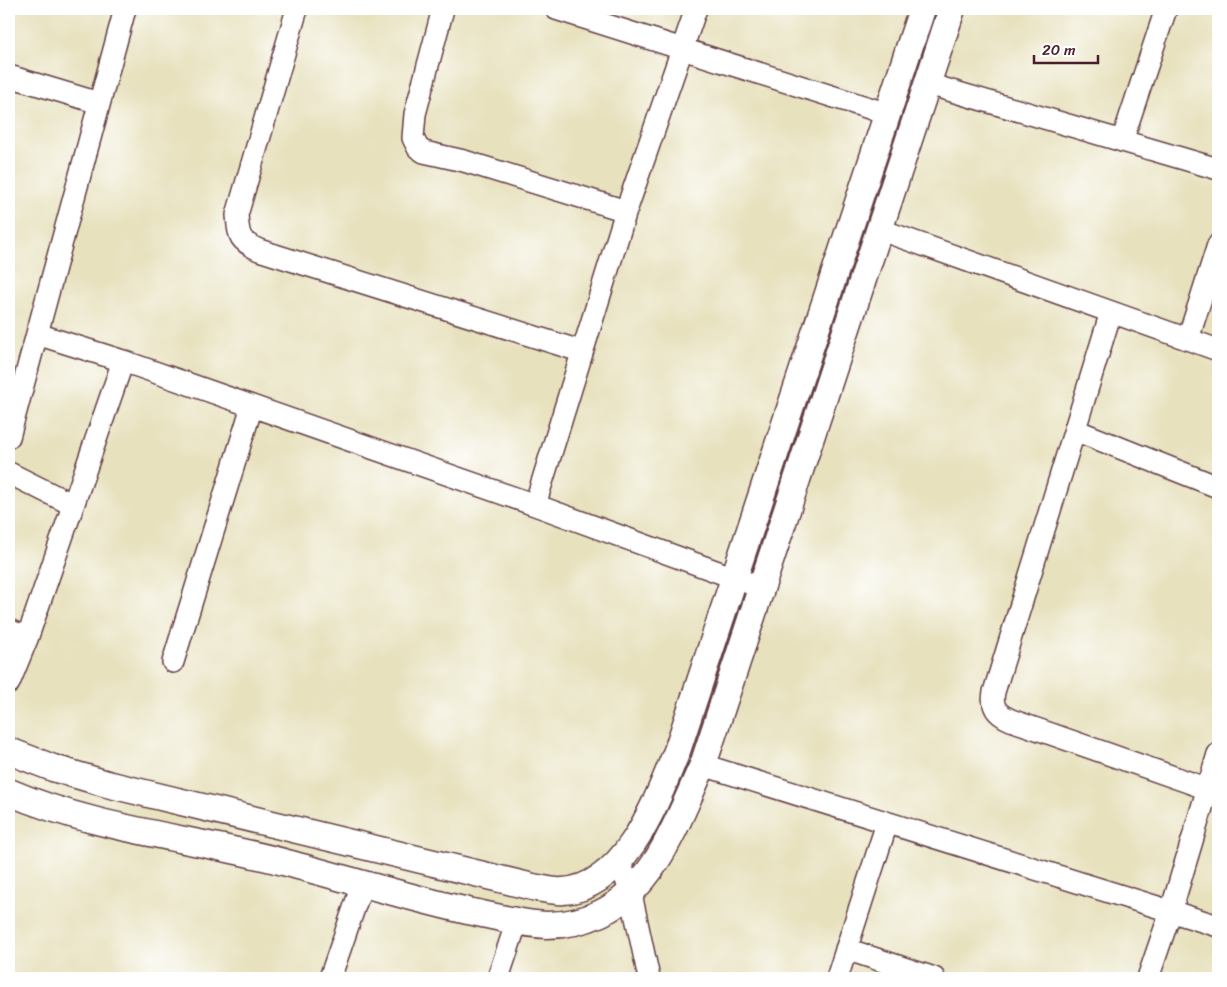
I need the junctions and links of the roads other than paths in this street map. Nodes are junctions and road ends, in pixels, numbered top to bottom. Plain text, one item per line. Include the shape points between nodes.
1 (125, 9) edge
2 (296, 9) edge
3 (443, 9) edge
4 (556, 9) edge
5 (696, 9) edge
6 (922, 9) edge
7 (952, 9) edge
8 (1166, 9) edge
9 (682, 49) junction
10 (9, 76) edge
11 (928, 84) junction
12 (99, 104) junction
13 (888, 114) junction
14 (1122, 140) junction
15 (1218, 169) edge
16 (626, 211) junction
17 (881, 230) junction
18 (1218, 245) edge
19 (1111, 312) junction
20 (37, 334) junction
21 (1188, 340) junction
22 (1218, 350) edge
23 (580, 351) junction
24 (123, 361) junction
25 (252, 406) junction
26 (1075, 430) junction
27 (9, 437) edge
28 (9, 473) edge
29 (1218, 487) edge
30 (73, 505) junction
31 (535, 505) junction
32 (736, 579) junction
33 (762, 588) junction
34 (18, 635) edge
35 (173, 662) dead end
36 (9, 683) edge
37 (9, 751) edge
38 (1218, 754) edge
39 (703, 765) junction
40 (1208, 789) junction
41 (9, 792) edge
42 (887, 823) junction
43 (619, 859) junction
44 (362, 884) junction
45 (631, 894) junction
46 (1171, 911) junction
47 (517, 921) junction
48 (1218, 926) edge
49 (846, 949) junction
50 (330, 978) edge
51 (498, 978) edge
52 (649, 978) edge
53 (837, 978) edge
54 (934, 978) edge
55 (1148, 978) edge

1 - 12 street
2 - 23 street via 236,215 243,242 258,250
3 - 16 street via 415,114 413,138 418,148
4 - 9 street
5 - 9 street
6 - 13 street
7 - 11 street
8 - 14 street
9 - 13 street
9 - 16 street
10 - 12 street
11 - 14 street
11 - 17 street
12 - 20 street
13 - 32 street
14 - 15 street
16 - 23 street
17 - 19 street
17 - 33 street
18 - 21 street
19 - 21 street
19 - 26 street
20 - 24 street
20 - 27 street
21 - 22 street
23 - 31 street
24 - 25 street
24 - 30 street
25 - 31 street
25 - 35 street
26 - 29 street
26 - 40 street via 994,692 996,710 1011,720
28 - 30 street
30 - 34 street
31 - 32 street
32 - 33 street
32 - 43 street via 654,808
33 - 39 street
34 - 36 street
37 - 43 street via 116,786 537,888 563,891 584,887 602,878
38 - 40 street
39 - 42 street
39 - 45 street via 665,844
40 - 46 street
41 - 44 street via 54,809 137,831 285,862
42 - 46 street
42 - 49 street
43 - 45 street
44 - 47 street
44 - 50 street
45 - 47 street via 578,922 548,925
45 - 52 street
46 - 48 street
46 - 55 street
47 - 51 street
49 - 53 street
49 - 54 street

